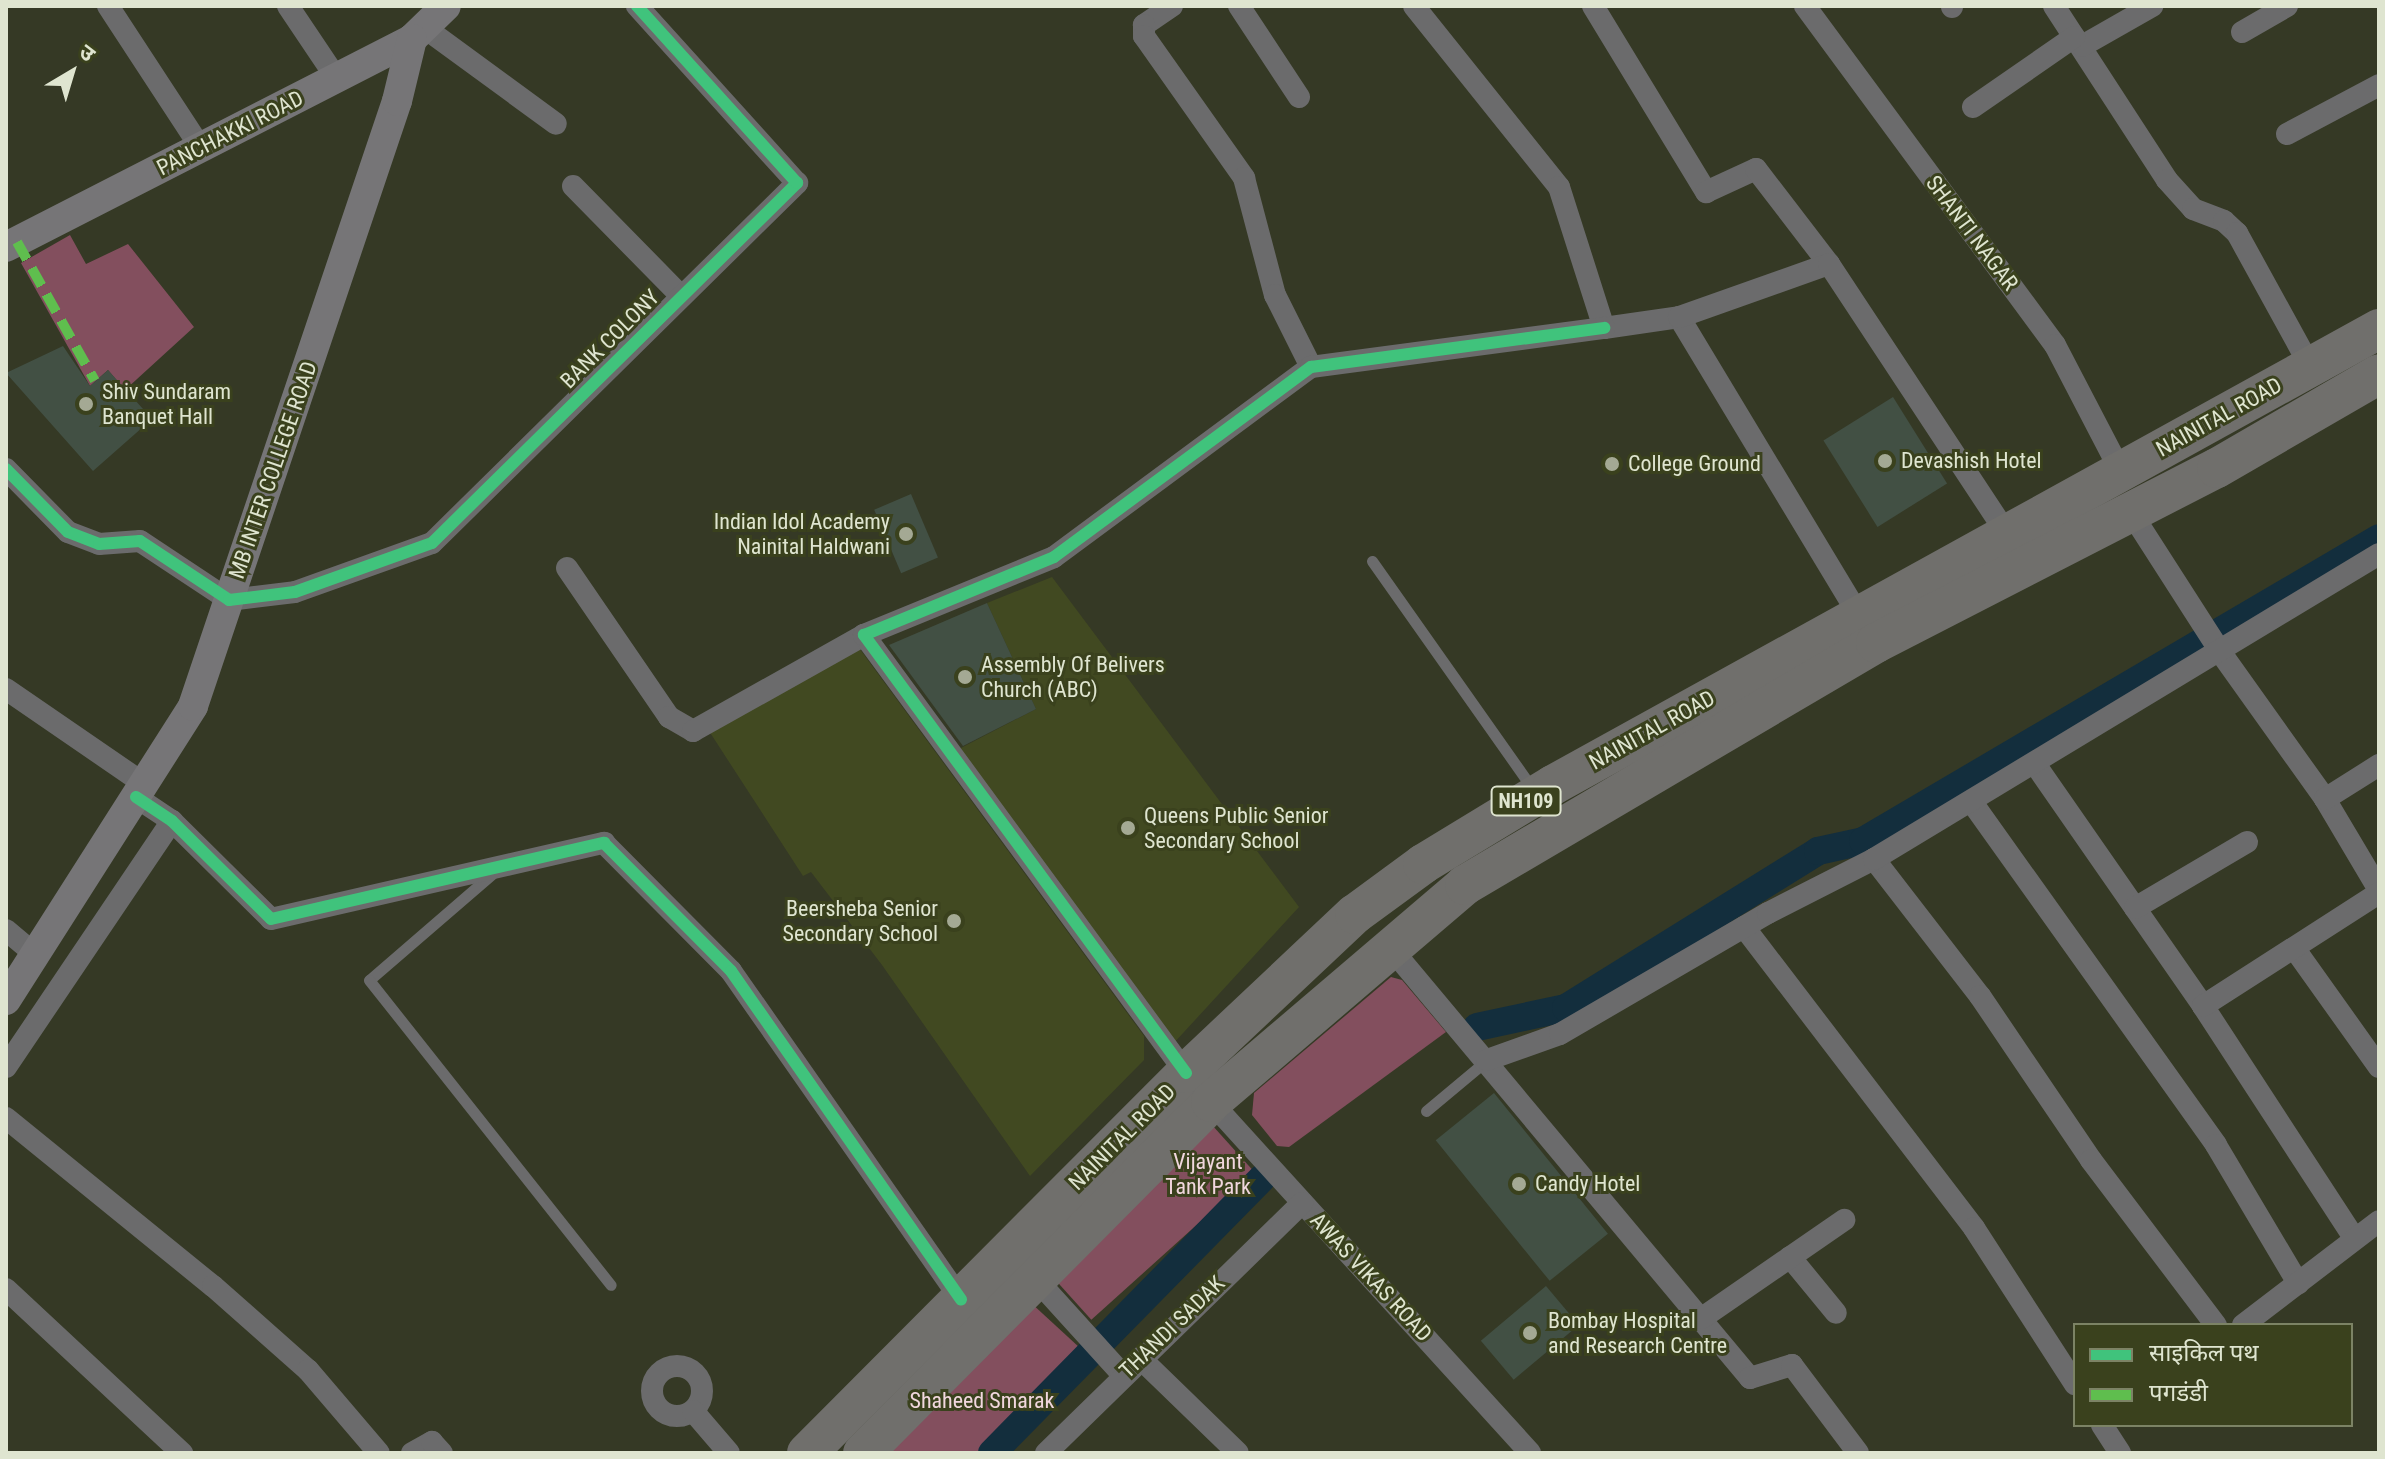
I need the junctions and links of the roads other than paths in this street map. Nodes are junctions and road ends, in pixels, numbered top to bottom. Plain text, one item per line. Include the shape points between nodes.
1 (108, 6) edge
2 (288, 6) edge
3 (446, 6) edge
4 (637, 6) edge
5 (1172, 6) edge
6 (1239, 6) edge
7 (1414, 6) edge
8 (1593, 6) edge
9 (1805, 6) edge
10 (2054, 6) edge
11 (2152, 6) edge
12 (2287, 6) edge
13 (2242, 32) dead end
14 (418, 34) junction
15 (2078, 41) junction
16 (337, 79) junction
17 (2379, 85) edge
18 (1299, 97) dead end
19 (1973, 107) dead end
20 (556, 124) dead end
21 (2287, 134) dead end
22 (201, 148) junction
23 (573, 186) dead end
24 (6, 247) edge
25 (1829, 264) junction
26 (681, 296) junction
27 (1679, 317) junction
28 (1604, 328) junction
29 (2379, 329) edge
30 (2310, 366) junction
31 (1311, 367) junction
32 (2379, 374) edge
33 (2328, 404) junction
34 (2121, 472) junction
35 (10, 480) edge
36 (2130, 511) junction
37 (2006, 532) junction
38 (2379, 554) edge
39 (1372, 561) dead end
40 (567, 568) dead end
41 (229, 600) junction
42 (1858, 614) junction
43 (864, 635) junction
44 (2214, 642) junction
45 (6, 689) edge
46 (2035, 764) junction
47 (2379, 765) edge
48 (140, 791) junction
49 (1537, 795) junction
50 (2325, 799) junction
51 (1971, 801) junction
52 (172, 821) junction
53 (2247, 842) dead end
54 (1874, 859) junction
55 (505, 863) junction
56 (2379, 891) edge
57 (2135, 908) junction
58 (1359, 911) junction
59 (1744, 927) junction
60 (6, 930) edge
61 (1389, 946) junction
62 (2294, 948) junction
63 (35, 954) junction
64 (6, 1000) edge
65 (2203, 1006) junction
66 (1487, 1060) junction
67 (6, 1067) edge
68 (2379, 1067) edge
69 (1198, 1088) junction
70 (1426, 1111) dead end
71 (6, 1118) edge
72 (1302, 1203) junction
73 (1844, 1220) dead end
74 (2379, 1221) edge
75 (2355, 1239) junction
76 (1790, 1257) junction
77 (1035, 1278) junction
78 (2298, 1283) junction
79 (611, 1285) dead end
80 (6, 1289) edge
81 (1836, 1313) dead end
82 (972, 1314) junction
83 (1702, 1318) junction
84 (2214, 1323) edge
85 (2246, 1323) edge
86 (1140, 1358) junction
87 (1122, 1374) junction
88 (2073, 1381) edge
89 (693, 1411) dead end
90 (2103, 1427) edge
91 (182, 1453) edge
92 (379, 1453) edge
93 (412, 1453) edge
94 (442, 1453) edge
95 (729, 1453) edge
96 (807, 1453) edge
97 (863, 1453) edge
98 (1046, 1453) edge
99 (1238, 1453) edge
100 (1530, 1453) edge
101 (1858, 1453) edge
102 (2120, 1453) edge

1 - 22 street
2 - 16 street
3 - 14 street, PANCHAKKI ROAD
4 - 26 street, BANK COLONY via 797,183
5 - 31 street via 1144,25 1144,36 1244,178 1275,295
6 - 18 street
7 - 28 street via 1559,187
8 - 25 street via 1706,192 1756,169
9 - 34 street, SHANTI NAGAR via 2055,345
10 - 15 street
11 - 15 street
12 - 13 street
14 - 16 street, PANCHAKKI ROAD
14 - 20 street
14 - 41 street, MB INTER COLLEGE ROAD
15 - 19 street
15 - 30 street via 2167,180 2193,209 2224,221 2237,233
16 - 22 street, PANCHAKKI ROAD
17 - 21 street
22 - 24 street, PANCHAKKI ROAD
23 - 26 street
25 - 27 street
25 - 37 street
26 - 41 street, BANK COLONY via 432,543 295,592
27 - 28 street
27 - 42 street
28 - 31 street
29 - 30 highway, NAINITAL ROAD / NH109
30 - 33 highway
30 - 34 highway, NAINITAL ROAD / NH109
31 - 43 street via 1054,557
32 - 33 highway, NAINITAL ROAD / NH109
33 - 36 highway, NAINITAL ROAD / NH109
34 - 37 highway, NAINITAL ROAD / NH109
35 - 41 street via 68,532 99,544 140,541
36 - 44 street
36 - 61 highway, NAINITAL ROAD / NH109 via 1958,597 1561,824 1465,885
37 - 42 highway, NAINITAL ROAD / NH109
38 - 44 street
39 - 49 lane
40 - 43 street via 669,717 693,731
41 - 48 street, MB INTER COLLEGE ROAD via 193,706
42 - 49 highway, NAINITAL ROAD / NH109
43 - 69 street, AWAS VIKAS ROAD
44 - 46 street
44 - 50 street
45 - 48 street
46 - 51 street
46 - 57 street
47 - 50 street
48 - 52 street
48 - 63 street, MB INTER COLLEGE ROAD
49 - 58 highway, NAINITAL ROAD / NH109 via 1423,864
50 - 56 street
51 - 54 street
51 - 78 street via 2216,1145
52 - 55 street via 271,919
52 - 67 street
53 - 57 street
54 - 59 street
54 - 84 street via 1980,996 2091,1160
55 - 79 lane via 369,980
55 - 82 street via 604,843 731,971
56 - 62 street
57 - 65 street
58 - 61 highway
58 - 69 highway, NAINITAL ROAD / NH109
59 - 66 street via 1560,1034
59 - 88 street via 1974,1228
60 - 63 street
61 - 66 street
61 - 69 highway, NAINITAL ROAD / NH109
62 - 65 street
62 - 68 street
63 - 64 street, MB INTER COLLEGE ROAD
65 - 75 street
66 - 70 lane
66 - 83 street
69 - 72 street, AWAS VIKAS ROAD
69 - 77 highway, NAINITAL ROAD / NH109
69 - 82 highway, NAINITAL ROAD / NH109
71 - 92 street via 284,1349
72 - 86 street, THANDI SADAK
72 - 100 street, AWAS VIKAS ROAD
73 - 76 street
74 - 75 street
75 - 78 street
76 - 81 street
76 - 83 street
77 - 82 highway, NAINITAL ROAD / NH109
77 - 87 street
78 - 85 street
80 - 91 street
82 - 96 highway, NAINITAL ROAD / NH109
82 - 97 highway, NAINITAL ROAD / NH109
83 - 101 street via 1750,1378 1792,1365
86 - 87 street, THANDI SADAK
86 - 99 street
87 - 98 street, THANDI SADAK
89 - 95 street
90 - 102 street
93 - 94 street via 432,1442

